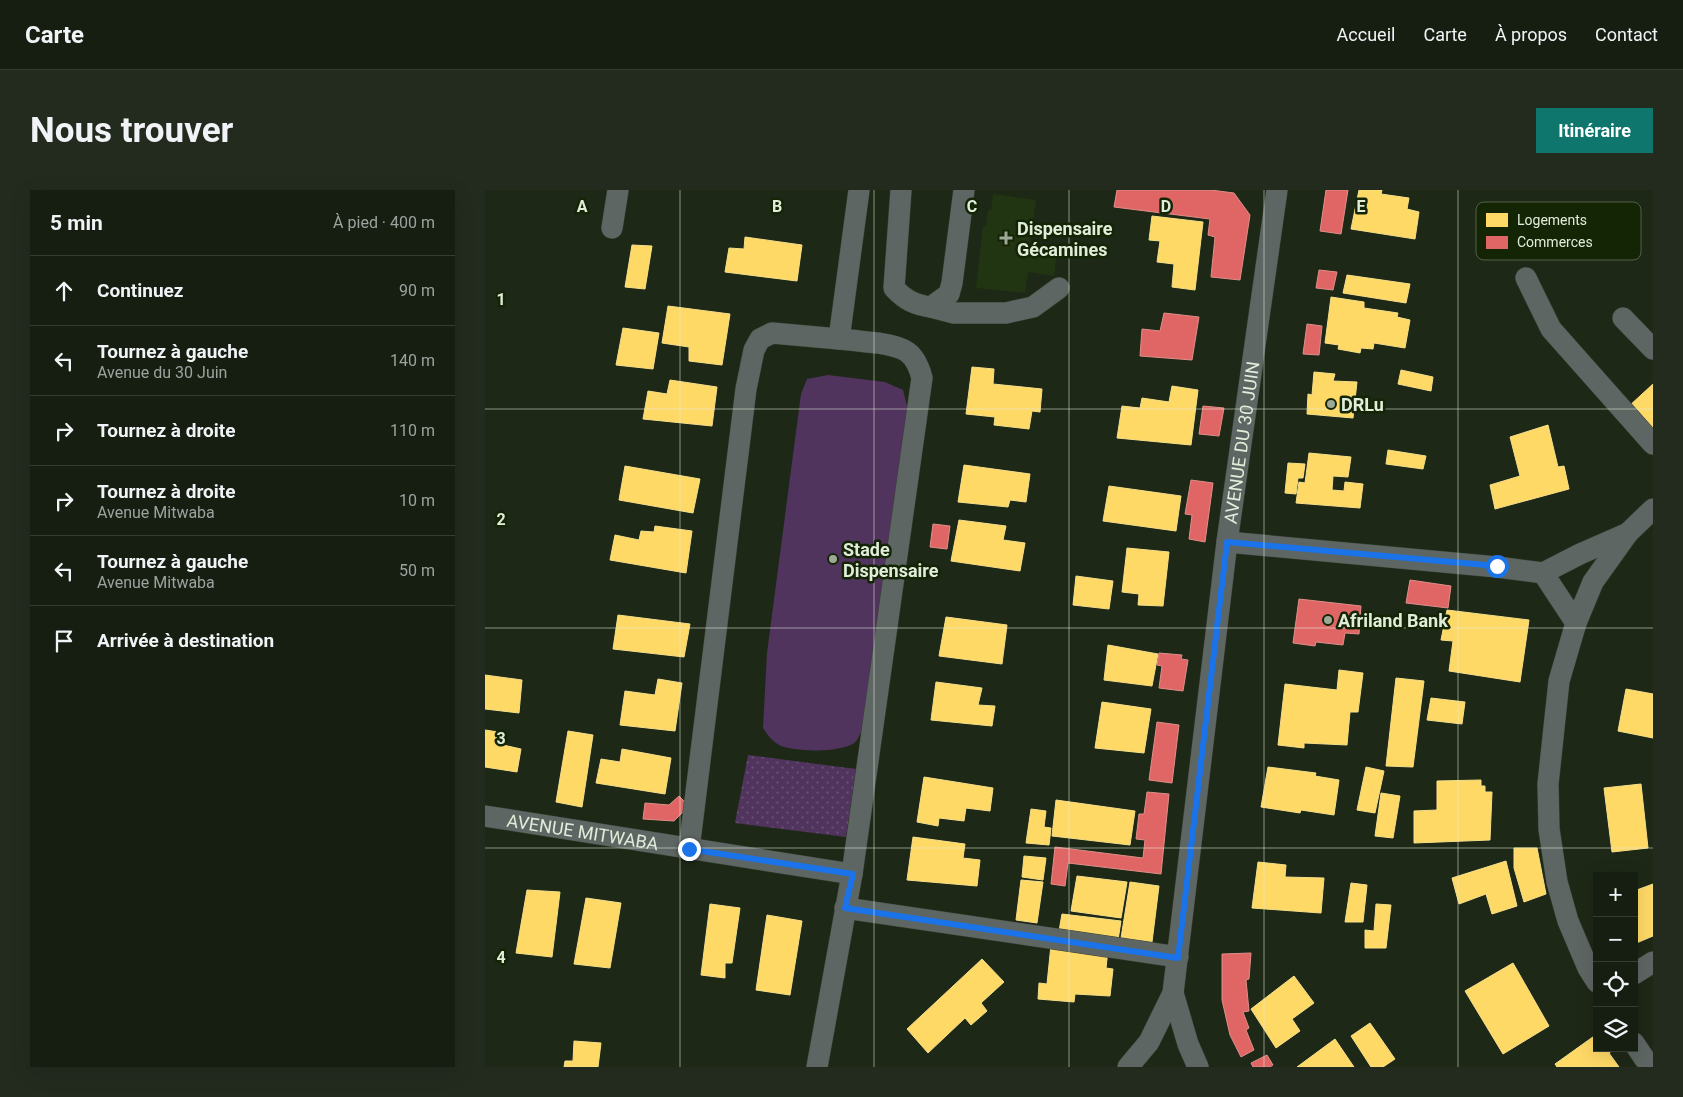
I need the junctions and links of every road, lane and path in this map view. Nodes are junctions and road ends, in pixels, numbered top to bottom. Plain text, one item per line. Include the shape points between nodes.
1 (618, 190) edge
2 (859, 190) edge
3 (901, 190) edge
4 (964, 190) edge
5 (1277, 190) edge
6 (612, 228) dead end
7 (1526, 278) dead end
8 (1059, 288) dead end
9 (931, 307) junction
10 (1623, 318) dead end
11 (839, 338) junction
12 (1653, 349) edge
13 (1653, 444) edge
14 (1653, 508) edge
15 (1628, 533) junction
16 (1227, 542) junction
17 (1543, 573) junction
18 (1576, 623) junction
19 (485, 816) edge
20 (689, 849) junction
21 (853, 874) junction
22 (845, 908) junction
23 (1178, 958) junction
24 (1653, 962) edge
25 (1638, 971) edge
26 (1593, 976) edge
27 (1173, 993) junction
28 (1638, 1049) edge
29 (817, 1067) edge
30 (1129, 1067) edge
31 (1198, 1067) edge
32 (1652, 1067) edge

1 - 6 street
2 - 11 street
3 - 9 street via 894,288 903,298 919,306
4 - 9 street via 949,294
5 - 16 street, AVENUE DU 30 JUIN
7 - 13 street via 1551,329
8 - 9 street via 1033,307 1006,313 954,313
10 - 12 street
11 - 20 street via 772,333 760,339 754,350 746,390
11 - 21 street via 899,346 915,358 922,378
14 - 15 street
15 - 17 street
15 - 18 street via 1593,582
16 - 17 street
16 - 23 street, AVENUE DU 30 JUIN
17 - 18 street
18 - 26 street via 1559,681 1548,784 1549,830 1557,882 1568,922
19 - 20 street, AVENUE MITWABA
20 - 21 street, AVENUE MITWABA
21 - 22 street
22 - 23 street
22 - 29 street
23 - 27 street, AVENUE DU 30 JUIN
24 - 25 street
27 - 30 street via 1149,1042
27 - 31 street
28 - 32 street

